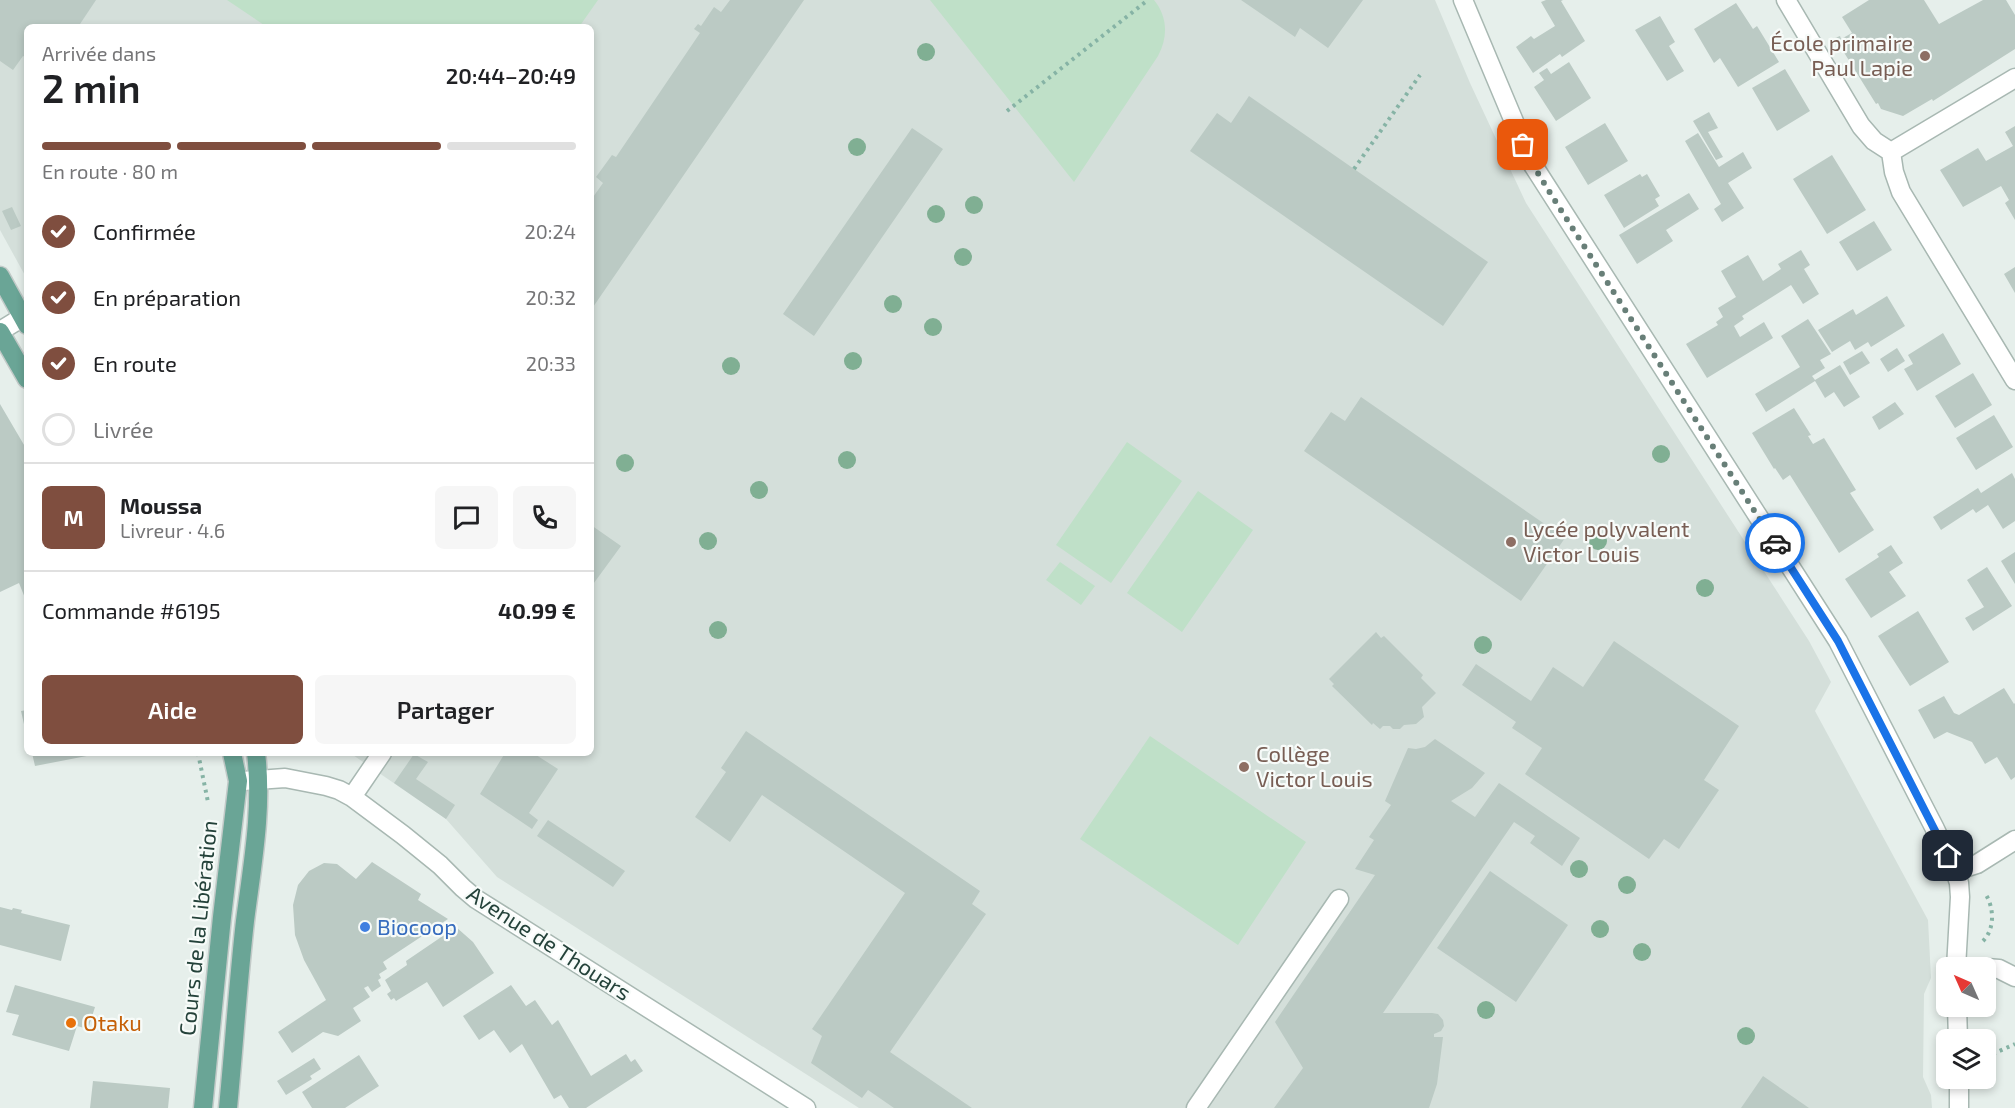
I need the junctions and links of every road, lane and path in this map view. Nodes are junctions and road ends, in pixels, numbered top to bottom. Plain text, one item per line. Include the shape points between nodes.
1 (1148, 0) edge
2 (1463, 0) edge
3 (1786, 0) edge
4 (1420, 75) dead end
5 (2015, 78) edge
6 (1007, 111) dead end
7 (1891, 152) junction
8 (1354, 170) dead end
9 (0, 276) edge
10 (24, 319) edge
11 (24, 321) edge
12 (0, 331) edge
13 (24, 374) edge
14 (2015, 380) edge
15 (233, 756) edge
16 (256, 756) edge
17 (380, 756) edge
18 (260, 780) junction
19 (238, 781) junction
20 (352, 797) junction
21 (2015, 840) edge
22 (1955, 871) junction
23 (1339, 899) dead end
24 (1957, 957) edge
25 (1996, 969) edge
26 (2015, 977) edge
27 (2015, 1044) edge
28 (1996, 1053) edge
29 (1959, 1089) edge
30 (203, 1108) edge
31 (228, 1108) edge
32 (806, 1108) edge
33 (1197, 1108) edge
34 (1959, 1108) edge

1 - 6 path
2 - 22 street via 1531,162 1838,641
3 - 7 street via 1861,126
4 - 8 path
5 - 7 street
7 - 14 street via 1900,192
9 - 10 main road
11 - 12 street
12 - 13 main road
15 - 19 main road, Cours de la Libération
16 - 18 main road, Cours de la Libération
17 - 20 street
18 - 19 street, Avenue de Thouars
18 - 20 street, Avenue de Thouars via 285,778 339,790
18 - 31 main road, Cours de la Libération
19 - 30 main road, Cours de la Libération
20 - 32 street, Avenue de Thouars via 403,834 476,899
21 - 22 street via 1977,864
22 - 24 street via 1960,897
23 - 33 street
25 - 26 street
27 - 28 path
29 - 34 street

